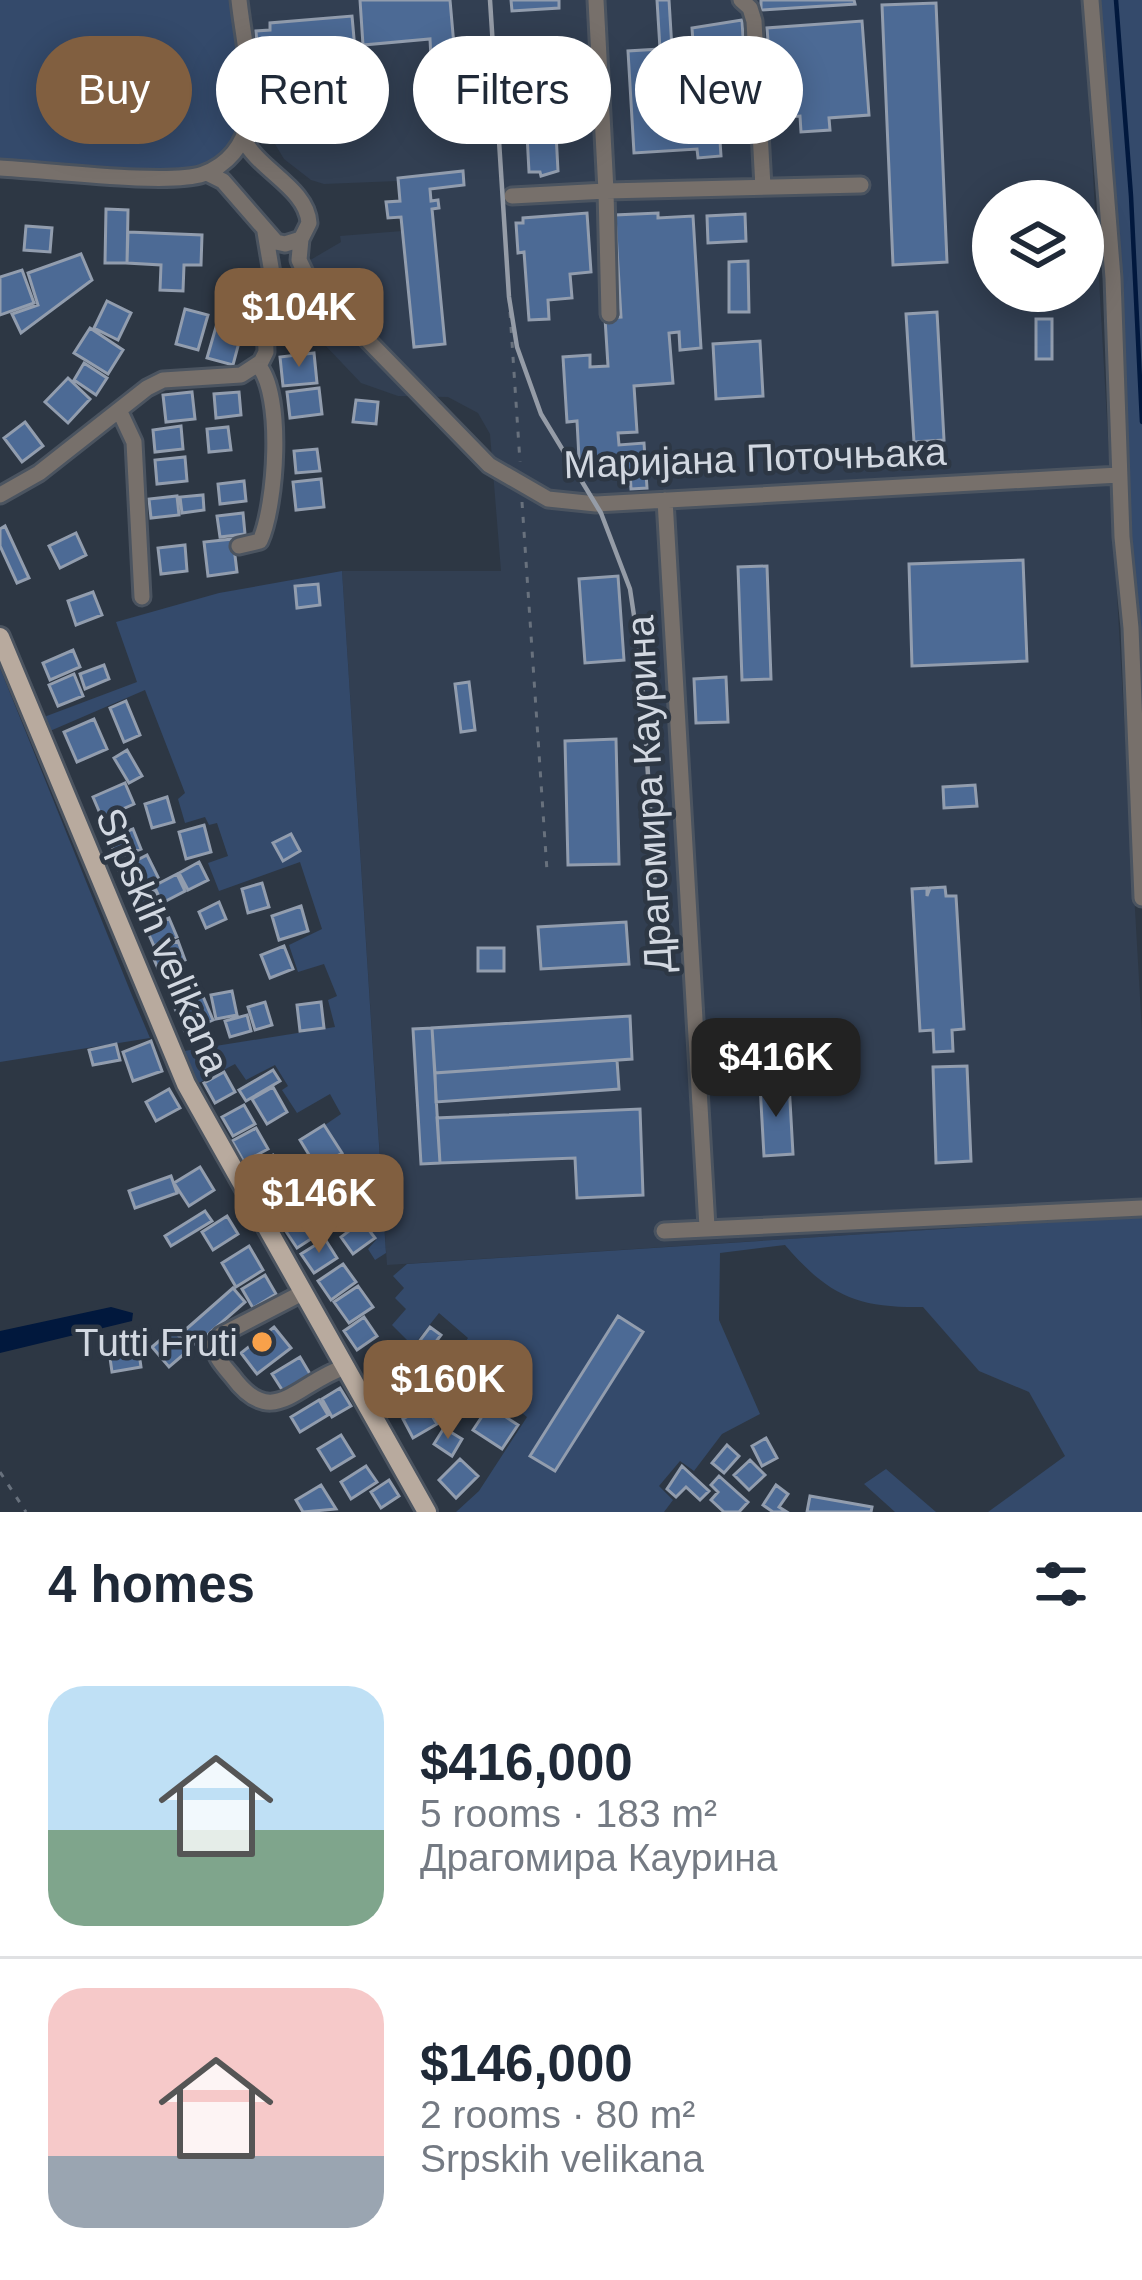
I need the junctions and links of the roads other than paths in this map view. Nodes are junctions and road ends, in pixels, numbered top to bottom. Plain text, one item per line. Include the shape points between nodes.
1 (239, 0) edge
2 (596, 0) edge
3 (741, 0) edge
4 (1091, 0) edge
5 (243, 36) edge
6 (239, 144) edge
7 (246, 144) edge
8 (0, 168) edge
9 (207, 173) junction
10 (861, 185) dead end
11 (763, 188) junction
12 (606, 191) junction
13 (512, 196) dead end
14 (265, 232) junction
15 (301, 238) junction
16 (609, 314) dead end
17 (258, 365) junction
18 (120, 412) junction
19 (1119, 476) junction
20 (0, 495) edge
21 (665, 500) junction
22 (239, 546) dead end
23 (142, 597) dead end
24 (0, 637) edge
25 (1142, 898) edge
26 (1142, 1208) edge
27 (707, 1227) junction
28 (664, 1232) dead end
29 (302, 1293) junction
30 (345, 1367) junction
31 (427, 1512) edge

1 - 5 street
2 - 12 street
3 - 11 street via 754,21
4 - 19 street
6 - 9 street
7 - 15 street, Маријана Поточњака via 304,204 309,224
8 - 9 street
9 - 14 street
10 - 11 street
11 - 12 street
12 - 13 street
12 - 16 street
14 - 15 street via 285,244
14 - 17 street via 273,280
15 - 21 street, Маријана Поточњака via 308,279 489,465 548,499
17 - 18 street via 242,375 163,380
17 - 22 street via 267,380 277,467 260,541
18 - 20 street
18 - 23 street via 134,442
19 - 21 street, Маријана Поточњака
19 - 25 street
21 - 27 street, Драгомира Каурина
24 - 29 main road, Srpskih velikana via 164,1036
26 - 27 street
27 - 28 street
29 - 30 main road, Srpskih velikana
29 - 30 street via 221,1336 215,1354 259,1403
30 - 31 main road, Srpskih velikana

